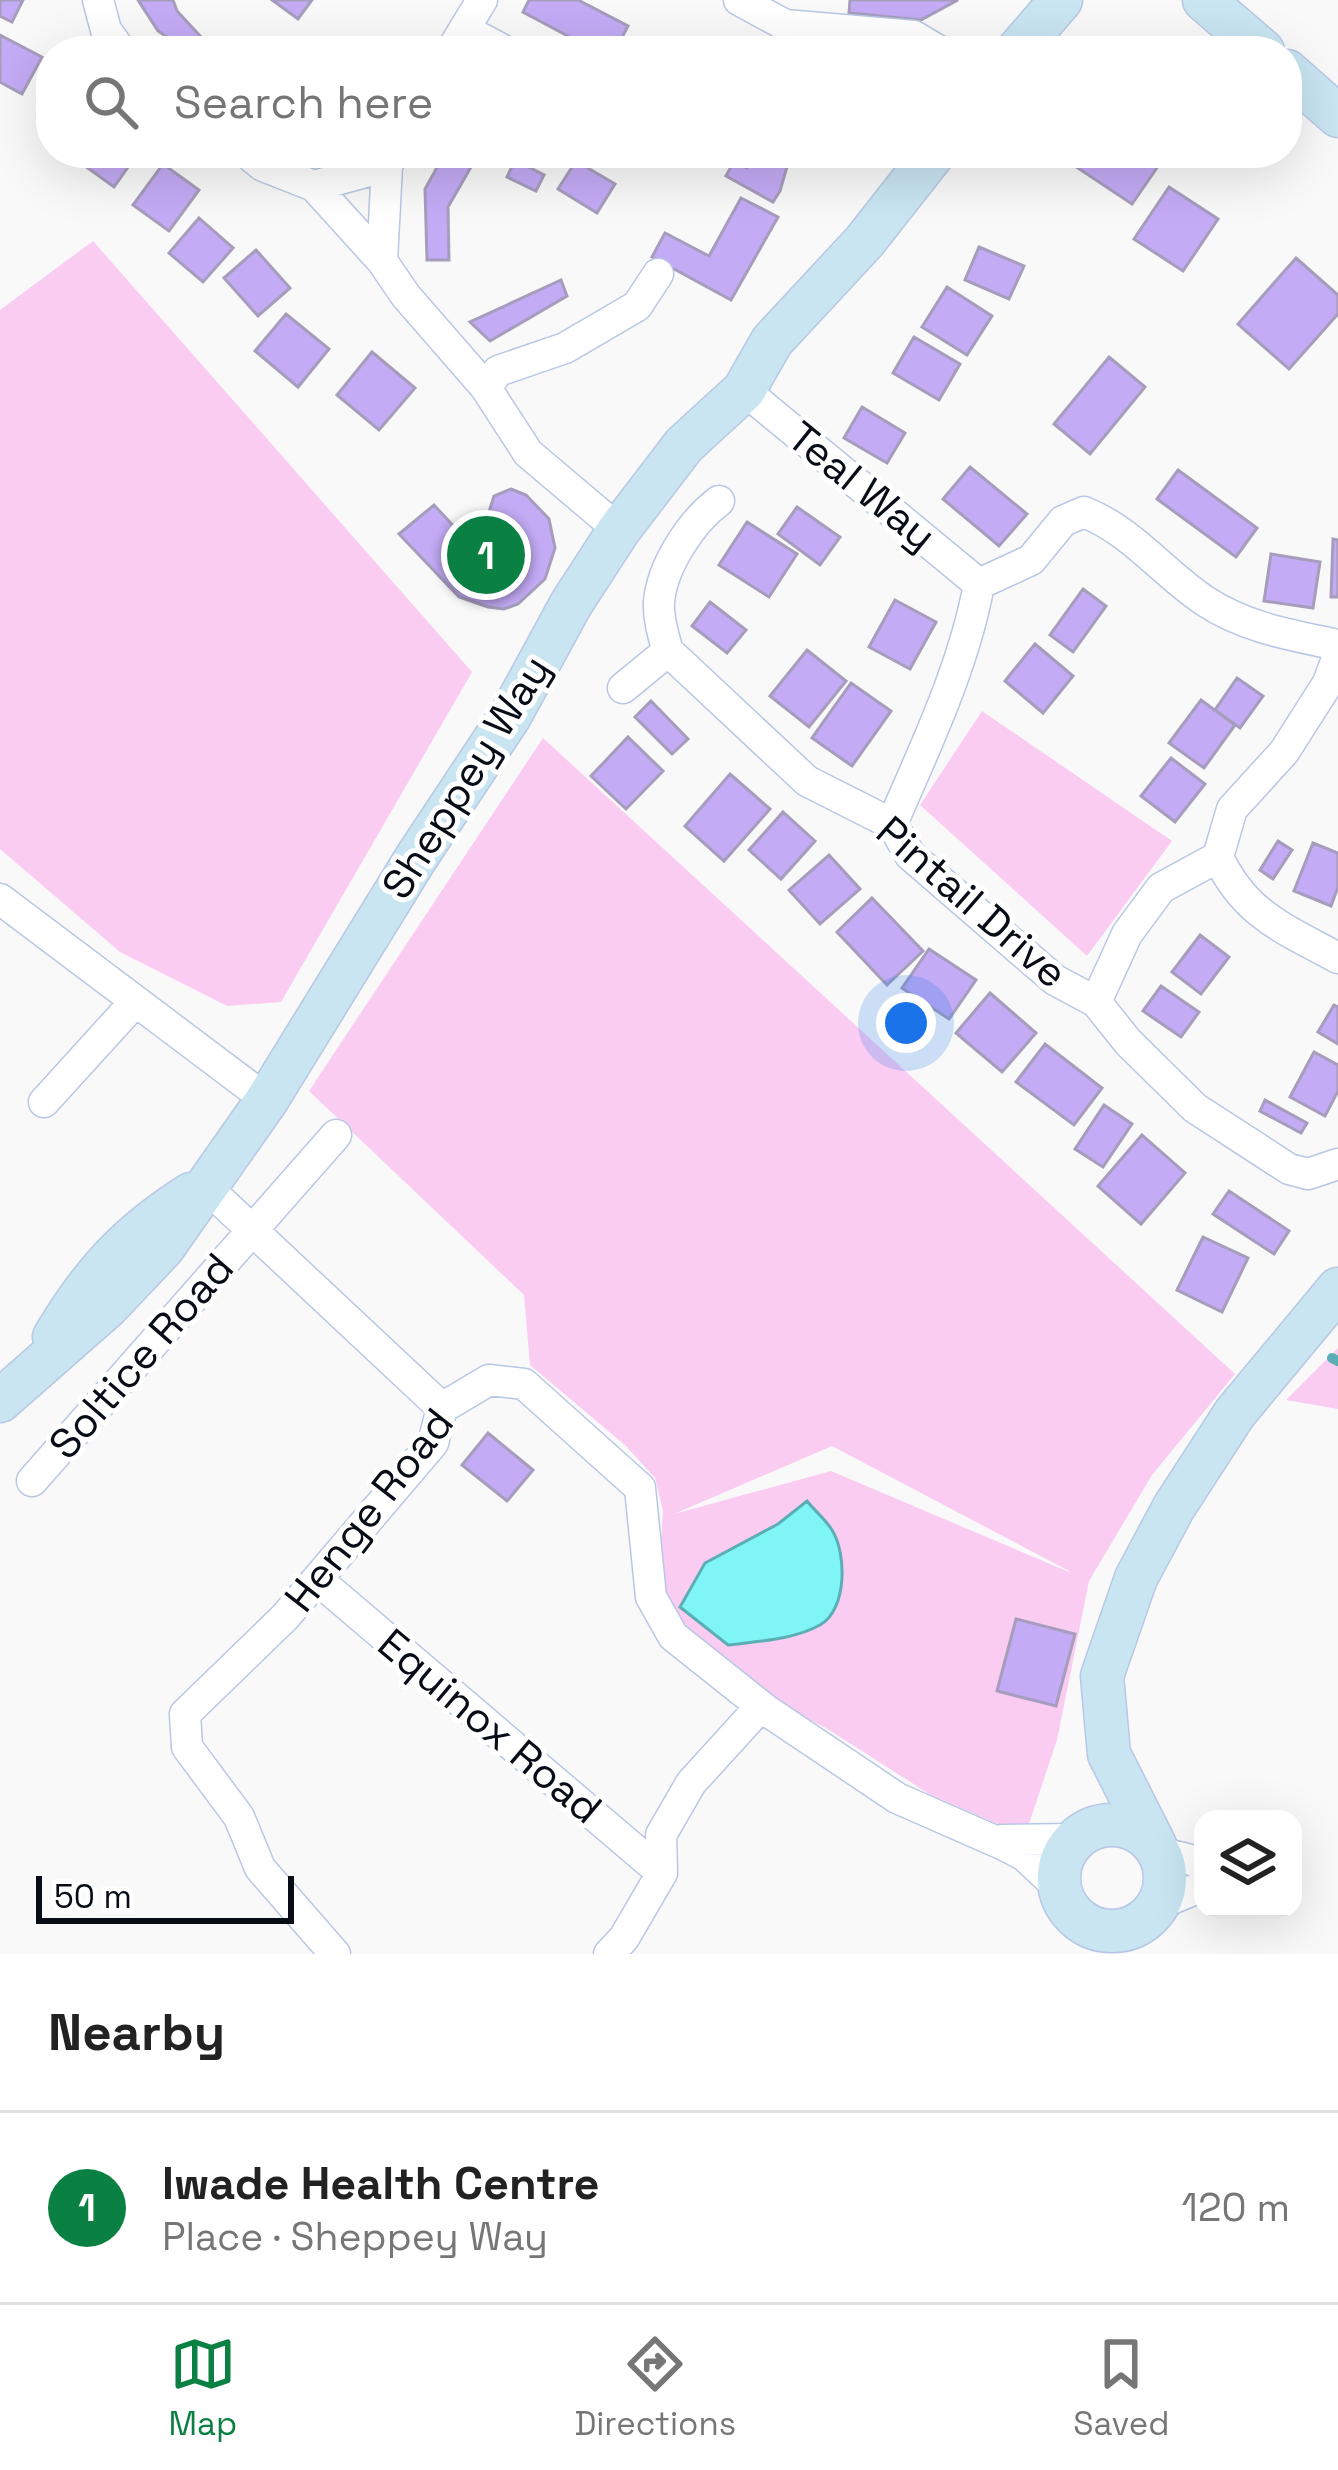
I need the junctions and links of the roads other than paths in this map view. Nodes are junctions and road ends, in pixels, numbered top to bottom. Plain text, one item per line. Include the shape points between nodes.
1 (98, 0) edge
2 (739, 0) edge
3 (1061, 0) edge
4 (1204, 0) edge
5 (475, 11) edge
6 (110, 36) edge
7 (503, 36) edge
8 (914, 36) edge
9 (1030, 36) edge
10 (1246, 36) edge
11 (1302, 84) edge
12 (1338, 116) edge
13 (268, 168) edge
14 (365, 168) edge
15 (389, 168) edge
16 (922, 168) edge
17 (314, 186) junction
18 (382, 260) junction
19 (658, 274) dead end
20 (486, 388) junction
21 (744, 390) junction
22 (719, 501) dead end
23 (619, 530) junction
24 (979, 584) junction
25 (1338, 645) edge
26 (668, 651) junction
27 (1338, 656) edge
28 (623, 688) dead end
29 (892, 824) junction
30 (1218, 857) junction
31 (1, 900) edge
32 (1338, 958) edge
33 (1096, 1002) junction
34 (134, 1003) junction
35 (267, 1100) junction
36 (44, 1102) dead end
37 (336, 1135) dead end
38 (1338, 1164) edge
39 (204, 1185) junction
40 (251, 1231) junction
41 (1338, 1289) edge
42 (0, 1401) edge
43 (442, 1408) junction
44 (32, 1481) dead end
45 (318, 1580) junction
46 (761, 1706) junction
47 (1109, 1754) junction
48 (1082, 1834) junction
49 (984, 1837) junction
50 (1155, 1845) junction
51 (1194, 1861) edge
52 (662, 1873) junction
53 (1194, 1890) edge
54 (1070, 1920) edge
55 (1141, 1930) edge
56 (335, 1954) edge
57 (610, 1954) edge

1 - 6 street
2 - 8 street via 785,25
3 - 9 street
4 - 10 street
5 - 7 lane
11 - 12 street
13 - 17 street
14 - 17 street
15 - 18 street
16 - 21 street, Sheppey Way via 772,341
17 - 18 street
18 - 20 street
19 - 20 street via 637,306 565,349 498,371
20 - 23 street via 528,453
21 - 23 street, Sheppey Way via 685,445
21 - 24 street, Teal Way
22 - 26 street via 669,566 659,600
23 - 35 street, Sheppey Way
24 - 25 street via 1031,560 1063,521 1084,512 1245,625
24 - 29 street via 937,721
26 - 28 street
26 - 29 street, Pintail Drive via 807,782
27 - 30 street via 1284,752 1232,809
29 - 33 street, Pintail Drive via 910,856 989,927 1054,980
30 - 32 street via 1232,887 1268,922
30 - 33 street via 1161,888 1127,934
31 - 34 street
33 - 38 street, Pintail Drive via 1195,1108 1262,1154 1308,1174
34 - 35 street
34 - 36 street
35 - 39 street, Sheppey Way
37 - 40 street, Soltice Road
39 - 40 street, Soltice Road
39 - 42 street via 144,1224 82,1289 38,1364
40 - 43 street, Soltice Road
40 - 44 street, Soltice Road
41 - 47 street via 1235,1413 1136,1578 1102,1676
43 - 45 street, Henge Road via 433,1443
43 - 46 street, Henge Road via 489,1380 524,1384 640,1488 651,1597 673,1636
45 - 52 street, Equinox Road
45 - 56 street, Henge Road via 184,1714 187,1747 239,1817 260,1868
46 - 49 street, Henge Road via 897,1798
46 - 52 street via 691,1783 661,1835
47 - 48 street
47 - 50 street
48 - 49 street via 1027,1842
48 - 50 street via 1125,1826
48 - 54 street via 1059,1870
49 - 54 street, Henge Road via 1025,1856
50 - 51 street
50 - 55 street via 1166,1879
52 - 57 street
53 - 55 street via 1168,1900
54 - 55 street via 1105,1931

